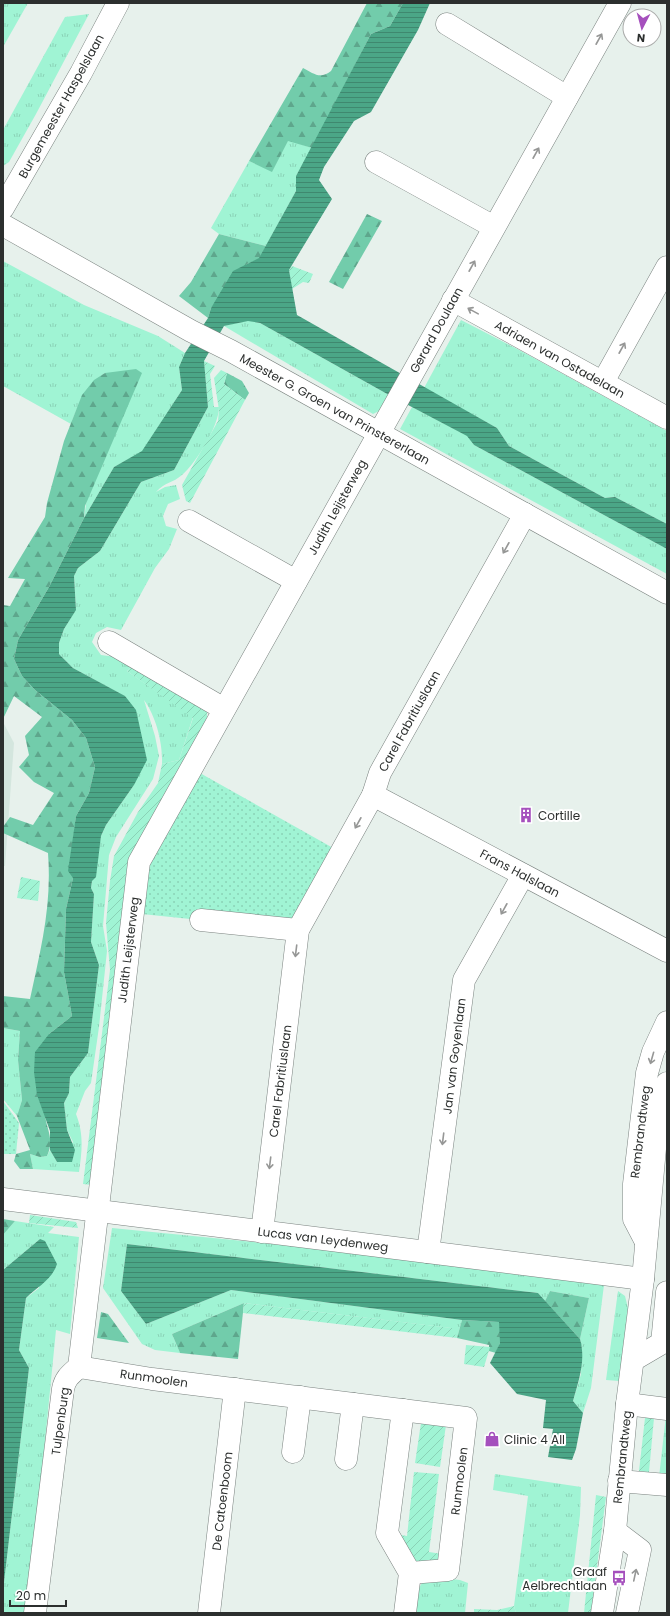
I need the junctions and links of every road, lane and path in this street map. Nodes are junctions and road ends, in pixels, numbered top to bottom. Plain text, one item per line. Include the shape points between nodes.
1 (118, 3) edge
2 (620, 3) edge
3 (447, 24) dead end
4 (567, 97) junction
5 (376, 162) dead end
6 (3, 208) edge
7 (3, 225) edge
8 (494, 227) junction
9 (667, 267) edge
10 (453, 300) junction
11 (603, 382) junction
12 (667, 418) edge
13 (379, 433) junction
14 (525, 514) junction
15 (189, 521) dead end
16 (296, 581) junction
17 (667, 593) edge
18 (109, 642) dead end
19 (224, 709) junction
20 (373, 794) junction
21 (523, 875) junction
22 (201, 920) dead end
23 (298, 930) junction
24 (667, 951) edge
25 (667, 1022) edge
26 (667, 1083) edge
27 (3, 1199) edge
28 (98, 1212) junction
29 (262, 1232) junction
30 (647, 1243) junction
31 (428, 1252) junction
32 (643, 1279) junction
33 (667, 1292) edge
34 (633, 1360) junction
35 (80, 1367) junction
36 (235, 1389) junction
37 (300, 1397) junction
38 (353, 1404) junction
39 (627, 1404) junction
40 (667, 1409) edge
41 (403, 1410) junction
42 (292, 1452) dead end
43 (346, 1459) dead end
44 (619, 1481) junction
45 (667, 1485) edge
46 (615, 1531) junction
47 (410, 1573) junction
48 (35, 1613) edge
49 (209, 1613) edge
50 (405, 1613) edge
51 (602, 1613) edge
52 (627, 1613) edge

1 - 6 street, Burgemeester Haspelslaan
4 -> 2 street, Gerard Doulaan
3 - 4 street
8 -> 4 street, Gerard Doulaan
5 - 8 street
7 - 13 street, Meester G. Groen van Prinstererlaan
10 -> 8 street, Gerard Doulaan
11 -> 9 street
11 -> 10 street, Adriaen van Ostadelaan
10 - 13 street, Gerard Doulaan
11 - 12 street, Adriaen van Ostadelaan
13 - 14 street, Meester G. Groen van Prinstererlaan
13 - 16 street, Judith Leijsterweg
14 - 17 street, Meester G. Groen van Prinstererlaan
14 -> 20 street, Carel Fabritiuslaan via 380,773
15 - 16 street
16 - 19 street, Judith Leijsterweg
18 - 19 street
19 - 28 street, Judith Leijsterweg via 139,862
20 - 21 street, Frans Halslaan
20 -> 23 street, Carel Fabritiuslaan
21 - 24 street, Frans Halslaan
21 -> 31 street, Jan van Goyenlaan via 464,980
22 - 23 street
23 -> 29 street, Carel Fabritiuslaan
25 -> 30 street, Rembrandtweg via 653,1052 647,1073 634,1184 634,1219
26 - 30 street, Rembrandtweg via 658,1116
27 - 28 street, Lucas van Leydenweg
28 - 29 street, Lucas van Leydenweg
28 - 35 street
29 - 31 street, Lucas van Leydenweg
30 - 32 street, Rembrandtweg
31 - 32 street, Lucas van Leydenweg
32 - 34 street, Rembrandtweg
33 - 34 street via 662,1344
34 - 39 street, Rembrandtweg
35 - 36 street, Runmoolen
35 - 48 street, Tulpenburg via 69,1375 63,1389
36 - 37 street, Runmoolen
36 - 49 street, De Catoenboom
37 - 38 street, Runmoolen
37 - 42 street
38 - 41 street, Runmoolen
38 - 43 street
39 - 40 street
39 - 44 street, Rembrandtweg
41 - 47 street via 386,1533
41 - 47 street, Runmoolen via 466,1418 448,1570
44 - 45 street
44 - 46 street, Rembrandtweg
46 - 51 street, Rembrandtweg
52 -> 46 street via 640,1550
47 - 50 street

